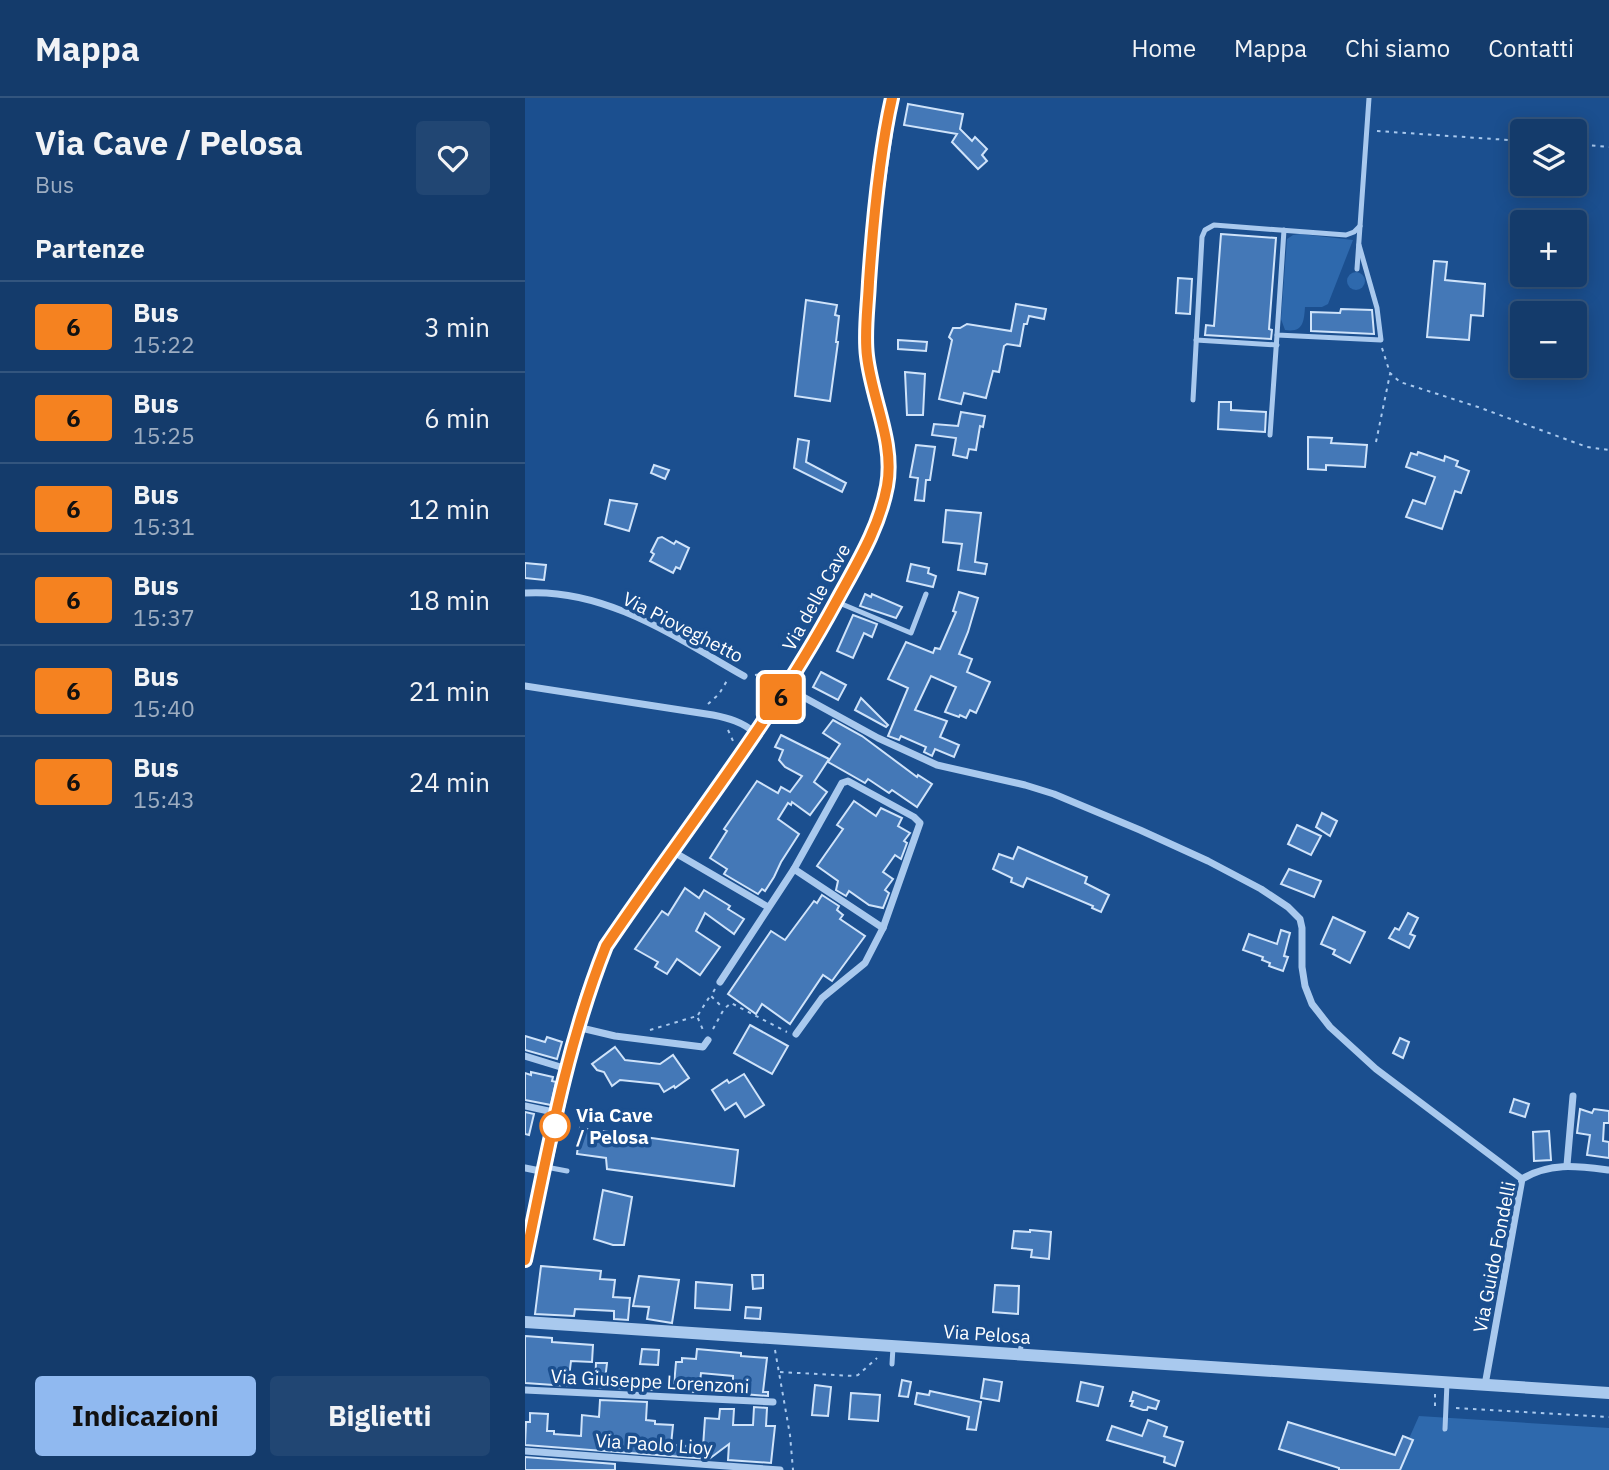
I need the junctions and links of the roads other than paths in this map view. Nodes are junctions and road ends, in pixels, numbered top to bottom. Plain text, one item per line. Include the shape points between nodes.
1 (892, 98) edge
2 (1369, 98) edge
3 (1360, 226) junction
4 (1284, 230) junction
5 (1359, 245) junction
6 (1357, 269) dead end
7 (1277, 335) junction
8 (1196, 340) junction
9 (1277, 345) junction
10 (1193, 400) dead end
11 (1270, 435) dead end
12 (525, 593) edge
13 (926, 594) dead end
14 (836, 602) junction
15 (744, 676) road end
16 (525, 686) edge
17 (787, 688) junction
18 (755, 733) junction
19 (671, 850) junction
20 (794, 869) junction
21 (768, 907) junction
22 (883, 928) junction
23 (720, 982) road end
24 (577, 1027) junction
25 (796, 1034) road end
26 (708, 1040) road end
27 (525, 1056) edge
28 (567, 1069) junction
29 (1573, 1096) dead end
30 (525, 1106) edge
31 (558, 1113) junction
32 (1567, 1164) junction
33 (525, 1168) edge
34 (545, 1170) junction
35 (1609, 1170) edge
36 (567, 1171) dead end
37 (1522, 1179) junction
38 (527, 1240) edge
39 (525, 1260) edge
40 (525, 1322) edge
41 (1022, 1336) dead end
42 (893, 1346) junction
43 (1023, 1358) junction
44 (892, 1364) dead end
45 (1447, 1383) junction
46 (1485, 1385) junction
47 (525, 1390) edge
48 (1609, 1394) edge
49 (773, 1402) dead end
50 (1445, 1429) dead end
51 (525, 1451) edge
52 (780, 1469) edge

1 - 14 street, Via delle Cave via 867,320 867,354 887,444 887,485 876,525
2 - 3 lane
3 - 4 lane via 1346,235
3 - 5 lane
4 - 7 lane
4 - 8 lane via 1214,225 1205,230
5 - 6 lane
5 - 7 lane via 1381,340
7 - 9 lane
8 - 9 lane
8 - 10 lane
9 - 11 lane
12 - 15 street, Via Pioveghetto via 547,592 625,611
13 - 14 lane via 911,633
14 - 17 street, Via delle Cave
16 - 18 street via 713,715
17 - 18 street, Via delle Cave
17 - 37 street via 937,765 1054,794 1140,830 1208,861 1288,907 1300,919 1305,986 1330,1027 1376,1069
18 - 19 street, Via delle Cave
19 - 21 street
19 - 24 street, Via delle Cave via 606,946
20 - 21 street
20 - 22 street
20 - 22 street via 842,783 914,817 920,823
21 - 23 street
22 - 25 street via 865,963 822,998
24 - 26 street via 703,1046
24 - 28 street, Via delle Cave
27 - 28 street
28 - 31 street, Via delle Cave
29 - 32 street
30 - 31 street
31 - 34 street, Via delle Cave
32 - 35 street, Via Guido Fondelli
32 - 37 street, Via Guido Fondelli via 1536,1170
33 - 34 street
34 - 36 lane
34 - 38 street, Via delle Cave
37 - 46 street, Via Guido Fondelli
38 - 39 street, Via delle Cave
40 - 42 street, Via Pelosa
41 - 43 lane
42 - 43 street, Via Pelosa
42 - 44 lane
43 - 45 street, Via Pelosa
45 - 46 street, Via Pelosa
45 - 50 lane
46 - 48 street, Via Pelosa
47 - 49 street, Via Giuseppe Lorenzoni
51 - 52 street, Via Paolo Lioy

